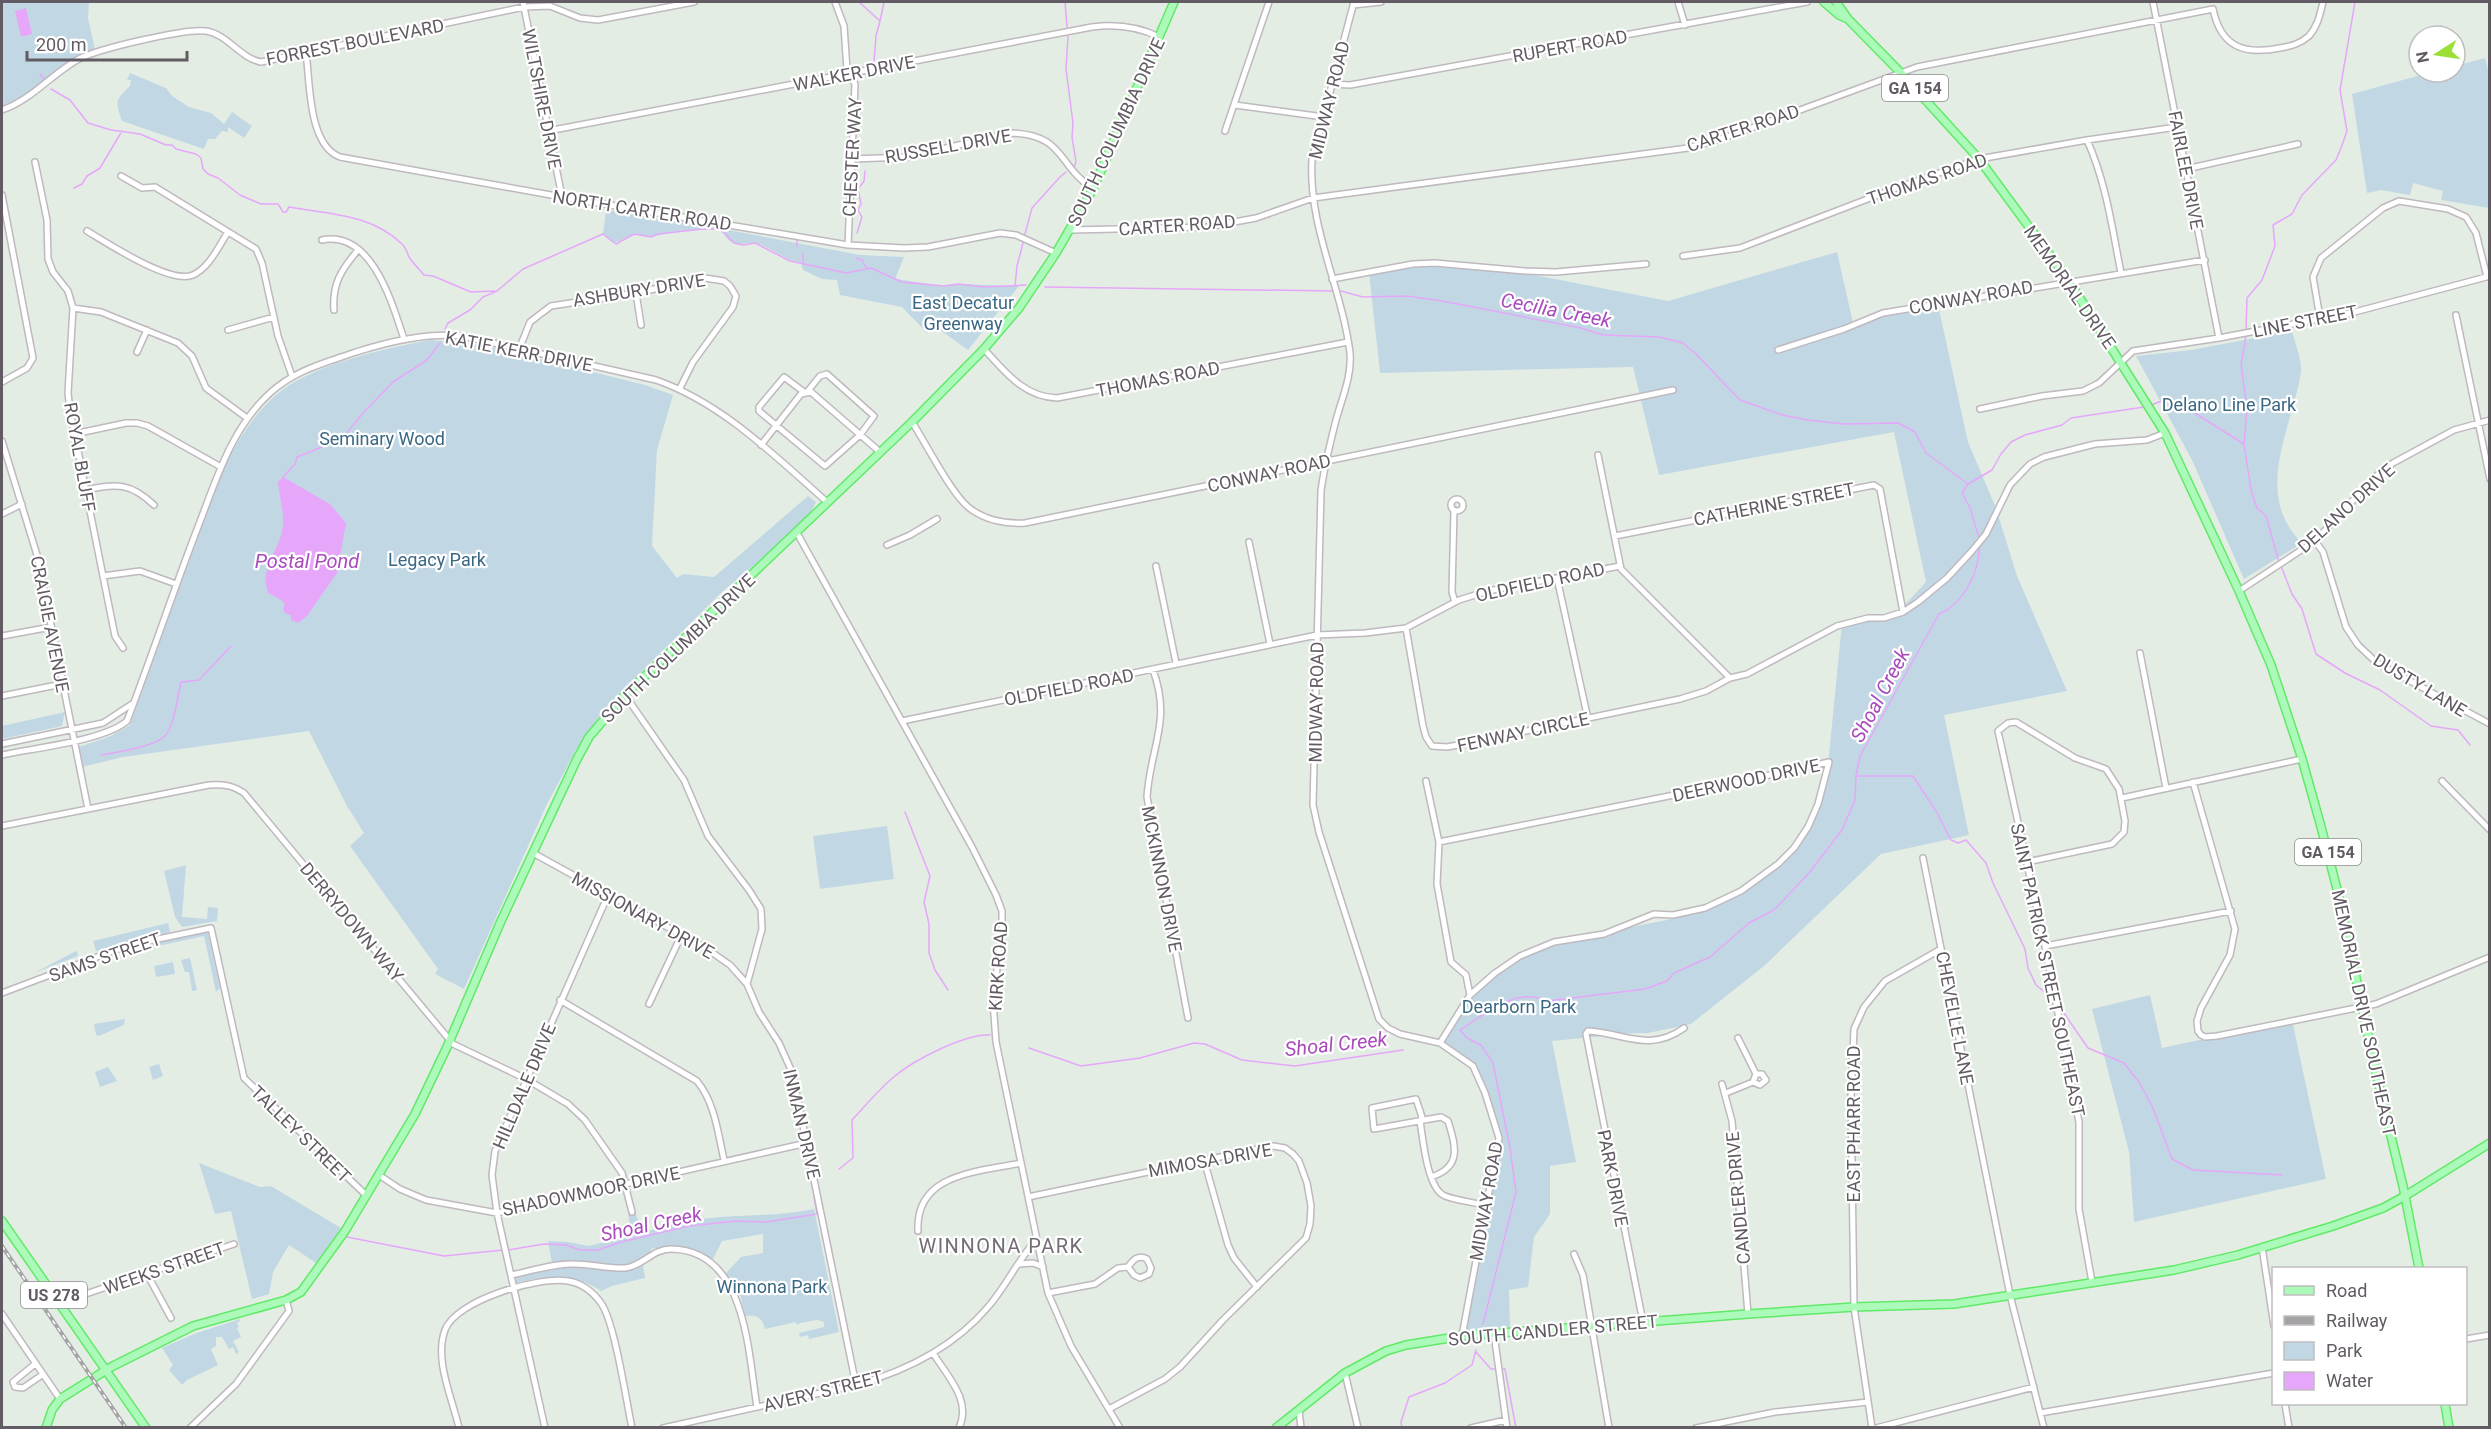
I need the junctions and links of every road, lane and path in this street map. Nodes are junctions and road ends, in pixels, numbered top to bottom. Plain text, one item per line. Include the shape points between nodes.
1 (694, 2) edge
2 (835, 2) edge
3 (1174, 2) edge
4 (1269, 2) edge
5 (1381, 2) edge
6 (1678, 2) edge
7 (1807, 2) edge
8 (1824, 2) edge
9 (1836, 2) edge
10 (2153, 2) edge
11 (2217, 2) edge
12 (2323, 2) edge
13 (1354, 3) edge
14 (523, 4) edge
15 (2213, 9) junction
16 (1848, 19) junction
17 (2157, 21) junction
18 (1685, 25) junction
19 (1159, 37) junction
20 (306, 52) junction
21 (1900, 72) junction
22 (851, 75) junction
23 (1332, 84) junction
24 (1235, 105) junction
25 (2, 110) edge
26 (1324, 117) junction
27 (2177, 127) junction
28 (548, 131) junction
29 (1225, 131) dead end
30 (2087, 140) junction
31 (2298, 144) dead end
32 (852, 159) junction
33 (1979, 159) junction
34 (35, 162) dead end
35 (2186, 169) junction
36 (122, 176) dead end
37 (1093, 189) junction
38 (2, 195) edge
39 (562, 197) junction
40 (1313, 198) junction
41 (1071, 230) junction
42 (87, 231) dead end
43 (228, 232) junction
44 (322, 240) dead end
45 (848, 245) junction
46 (358, 250) junction
47 (1056, 253) junction
48 (1683, 256) dead end
49 (2205, 260) junction
50 (1646, 264) dead end
51 (2121, 273) junction
52 (2488, 277) edge
53 (1332, 279) junction
54 (2069, 281) junction
55 (636, 293) junction
56 (74, 308) junction
57 (334, 310) dead end
58 (2456, 315) dead end
59 (274, 317) junction
60 (2320, 318) junction
61 (641, 325) dead end
62 (147, 330) junction
63 (228, 330) dead end
64 (2219, 338) junction
65 (404, 339) junction
66 (1347, 342) junction
67 (520, 347) junction
68 (984, 350) junction
69 (1778, 350) dead end
70 (137, 352) dead end
71 (2123, 363) junction
72 (292, 376) junction
73 (2, 382) edge
74 (680, 388) junction
75 (1673, 390) dead end
76 (806, 392) junction
77 (1980, 409) dead end
78 (247, 418) junction
79 (2490, 420) edge
80 (912, 422) junction
81 (2478, 422) junction
82 (776, 425) junction
83 (2165, 433) junction
84 (74, 434) junction
85 (860, 435) junction
86 (2, 441) edge
87 (761, 445) junction
88 (880, 452) junction
89 (1598, 455) dead end
90 (1324, 462) junction
91 (221, 467) junction
92 (2490, 479) edge
93 (86, 490) junction
94 (827, 502) junction
95 (22, 504) junction
96 (154, 505) dead end
97 (1454, 510) dead end
98 (2, 514) edge
99 (937, 519) dead end
100 (797, 533) junction
101 (1615, 536) junction
102 (2315, 541) junction
103 (1249, 542) dead end
104 (887, 545) dead end
105 (1156, 566) dead end
106 (1620, 566) junction
107 (103, 576) junction
108 (1557, 578) junction
109 (176, 584) junction
110 (2239, 591) junction
111 (1455, 602) junction
112 (1903, 612) junction
113 (51, 627) junction
114 (1406, 628) junction
115 (1317, 635) junction
116 (2, 636) edge
117 (1270, 644) junction
118 (123, 648) dead end
119 (2140, 653) dead end
120 (1176, 663) junction
121 (1153, 670) junction
122 (1730, 678) junction
123 (62, 684) junction
124 (625, 695) junction
125 (2, 696) edge
126 (134, 703) junction
127 (1588, 718) junction
128 (902, 721) junction
129 (2490, 724) edge
130 (72, 730) junction
131 (74, 740) junction
132 (2, 744) edge
133 (2, 755) edge
134 (2302, 759) junction
135 (1426, 781) dead end
136 (2442, 781) dead end
137 (2193, 782) junction
138 (2166, 788) junction
139 (2122, 798) junction
140 (88, 809) junction
141 (2, 826) edge
142 (2490, 830) edge
143 (1439, 842) junction
144 (533, 853) junction
145 (1923, 858) dead end
146 (2027, 862) junction
147 (608, 895) junction
148 (2231, 911) junction
149 (211, 928) joint
150 (681, 936) junction
151 (2045, 946) junction
152 (1941, 949) junction
153 (2490, 957) edge
154 (747, 984) junction
155 (2, 993) edge
156 (1470, 995) junction
157 (560, 1000) junction
158 (649, 1004) dead end
159 (2362, 1005) junction
160 (1188, 1018) dead end
161 (1684, 1029) dead end
162 (1738, 1038) dead end
163 (450, 1039) junction
164 (1440, 1043) junction
165 (1756, 1074) junction
166 (526, 1079) junction
167 (1753, 1082) junction
168 (1722, 1084) dead end
169 (1725, 1093) junction
170 (1420, 1121) junction
171 (807, 1143) junction
172 (2490, 1143) edge
173 (724, 1160) junction
174 (1204, 1160) junction
175 (1021, 1163) junction
176 (379, 1175) junction
177 (1431, 1177) junction
178 (624, 1185) junction
179 (367, 1196) junction
180 (2406, 1196) junction
181 (1028, 1197) junction
182 (1487, 1206) junction
183 (632, 1212) dead end
184 (497, 1213) junction
185 (2, 1221) edge
186 (918, 1231) dead end
187 (1036, 1240) junction
188 (234, 1244) dead end
189 (2262, 1248) junction
190 (1574, 1254) dead end
191 (1019, 1264) junction
192 (1043, 1267) junction
193 (1128, 1267) junction
194 (2419, 1267) edge
195 (147, 1274) junction
196 (511, 1275) junction
197 (2092, 1281) junction
198 (1257, 1287) junction
199 (515, 1289) junction
200 (1048, 1293) junction
201 (2010, 1294) junction
202 (286, 1300) junction
203 (59, 1303) junction
204 (1854, 1306) junction
205 (2272, 1313) edge
206 (2, 1314) edge
207 (1748, 1314) junction
208 (171, 1318) dead end
209 (1643, 1322) junction
210 (1590, 1326) junction
211 (1494, 1334) junction
212 (2490, 1335) edge
213 (1462, 1336) junction
214 (2467, 1339) edge
215 (933, 1353) junction
216 (35, 1364) junction
217 (105, 1370) junction
218 (1345, 1373) junction
219 (2272, 1373) edge
220 (42, 1374) junction
221 (856, 1385) junction
222 (2034, 1388) junction
223 (60, 1399) junction
224 (1868, 1402) junction
225 (2285, 1405) edge
226 (2445, 1405) edge
227 (757, 1407) junction
228 (1109, 1409) junction
229 (1299, 1410) junction
230 (2040, 1413) junction
231 (1506, 1420) junction
232 (46, 1428) edge
233 (146, 1428) edge
234 (190, 1428) edge
235 (459, 1428) edge
236 (545, 1428) edge
237 (632, 1428) edge
238 (663, 1428) edge
239 (959, 1428) edge
240 (1120, 1428) edge
241 (1276, 1428) edge
242 (1301, 1428) edge
243 (1358, 1428) edge
244 (1471, 1428) edge
245 (1507, 1428) edge
246 (1609, 1428) edge
247 (1696, 1428) edge
248 (1874, 1428) edge
249 (2044, 1428) edge
250 (2289, 1428) edge
251 (2450, 1428) edge

1 - 14 street, FORREST BOULEVARD via 598,20 580,18 550,6
2 - 22 street, CHESTER WAY via 844,26 847,70
3 - 19 main road, SOUTH COLUMBIA DRIVE
4 - 24 street
5 - 13 street
6 - 18 street
7 - 18 street, RUPERT ROAD
8 - 16 main road, MEMORIAL DRIVE / GA 154
9 - 16 main road, MEMORIAL DRIVE / GA 154
10 - 17 street, FAIRLEE DRIVE
11 - 15 street
12 - 15 street via 2315,28 2300,44 2266,51 2235,46 2219,26
13 - 23 street, MIDWAY ROAD
14 - 20 street, FORREST BOULEVARD
14 - 28 street, WILTSHIRE DRIVE
15 - 17 street, CARTER ROAD
16 - 21 main road, MEMORIAL DRIVE / GA 154
17 - 21 street, CARTER ROAD
17 - 27 street, FAIRLEE DRIVE
18 - 23 street, RUPERT ROAD via 1350,85
19 - 22 street, WALKER DRIVE via 1140,29 1106,25
19 - 37 main road, SOUTH COLUMBIA DRIVE
20 - 25 street, FORREST BOULEVARD via 261,62 210,31 174,34 86,55 30,96
20 - 39 street, NORTH CARTER ROAD via 315,128 332,154
21 - 33 main road, MEMORIAL DRIVE / GA 154
21 - 40 street, CARTER ROAD via 1688,148
22 - 28 street, WALKER DRIVE
22 - 32 street, CHESTER WAY via 855,84
23 - 26 street, MIDWAY ROAD
24 - 26 street
24 - 29 street
26 - 40 street, MIDWAY ROAD via 1312,160
27 - 30 street, THOMAS ROAD
27 - 35 street, FAIRLEE DRIVE
28 - 39 street, WILTSHIRE DRIVE
30 - 33 street, THOMAS ROAD
30 - 51 street via 2104,187
31 - 35 street
32 - 37 street, RUSSELL DRIVE via 906,157 1012,133 1029,134 1047,140 1061,152 1070,170
32 - 45 street, CHESTER WAY
33 - 48 street, THOMAS ROAD via 1740,248
33 - 54 main road, MEMORIAL DRIVE / GA 154
34 - 56 street via 47,220 48,259
35 - 49 street, FAIRLEE DRIVE
36 - 43 street via 142,188 155,187
37 - 41 main road, SOUTH COLUMBIA DRIVE
38 - 73 street via 33,358 27,368
39 - 45 street, NORTH CARTER ROAD
40 - 41 street, CARTER ROAD via 1256,218 1207,226
40 - 53 street, MIDWAY ROAD
41 - 47 main road, SOUTH COLUMBIA DRIVE
42 - 43 street via 133,259 182,277 192,276 204,267
43 - 59 street via 256,249
44 - 46 street via 345,241
45 - 47 street, NORTH CARTER ROAD via 928,247 1000,233 1016,235
46 - 57 street via 336,280
46 - 65 street via 378,272
47 - 68 main road, SOUTH COLUMBIA DRIVE via 1019,308
49 - 51 street, CONWAY ROAD
49 - 64 street, FAIRLEE DRIVE
50 - 53 street via 1546,272 1413,264
51 - 54 street, CONWAY ROAD
52 - 60 street, LINE STREET
52 - 60 street via 2476,233 2466,217 2448,209 2399,201 2383,208 2321,258 2313,278
53 - 66 street, MIDWAY ROAD
54 - 69 street, CONWAY ROAD via 1883,313 1844,330
54 - 71 main road, MEMORIAL DRIVE / GA 154
55 - 61 street
55 - 67 street, ASHBURY DRIVE via 551,306 530,322
55 - 74 street, ASHBURY DRIVE via 715,278 730,286 736,296 733,307 693,362
56 - 62 street via 101,312
56 - 84 street, ROYAL BLUFF via 69,393
58 - 81 street
59 - 63 street
59 - 72 street
60 - 64 street, LINE STREET
62 - 70 street
62 - 78 street via 186,348 206,388
64 - 71 street, LINE STREET via 2133,351
65 - 67 street, KATIE KERR DRIVE via 441,334
65 - 72 street, KATIE KERR DRIVE
66 - 68 street, THOMAS ROAD via 1057,398 1045,398 1021,386
66 - 90 street, MIDWAY ROAD via 1350,369
67 - 74 street, KATIE KERR DRIVE
68 - 80 main road, SOUTH COLUMBIA DRIVE
71 - 77 street, LINE STREET via 2083,391
71 - 83 main road, MEMORIAL DRIVE / GA 154
72 - 78 street, KATIE KERR DRIVE
74 - 87 street, KATIE KERR DRIVE via 712,406
75 - 90 street, CONWAY ROAD
76 - 82 street
76 - 82 street via 782,379 759,407
76 - 85 street via 811,392
76 - 85 street via 826,374 874,416
78 - 91 street, KATIE KERR DRIVE
79 - 81 street, DELANO DRIVE
80 - 88 main road, SOUTH COLUMBIA DRIVE
80 - 90 street, CONWAY ROAD via 960,499 971,510 1007,524
81 - 92 street
81 - 102 street, DELANO DRIVE via 2454,430 2393,463
82 - 85 street via 825,466
82 - 87 street
83 - 110 main road, MEMORIAL DRIVE / GA 154
83 - 112 street via 2147,440 2095,444 2030,464 2010,485 1976,546 1935,589
84 - 91 street via 137,423
84 - 93 street, ROYAL BLUFF
85 - 88 street
86 - 95 street, CRAIGIE AVENUE
87 - 94 street, KATIE KERR DRIVE
88 - 94 main road, SOUTH COLUMBIA DRIVE
89 - 101 street
90 - 115 street, MIDWAY ROAD
91 - 109 street, KATIE KERR DRIVE
93 - 96 street via 116,485 130,488
93 - 107 street, ROYAL BLUFF
94 - 100 main road, SOUTH COLUMBIA DRIVE
95 - 98 street
95 - 113 street, CRAIGIE AVENUE
97 - 111 street
99 - 104 street
100 - 124 main road, SOUTH COLUMBIA DRIVE
100 - 128 street, KIRK ROAD
101 - 106 street
101 - 112 street, CATHERINE STREET via 1874,485 1880,489
102 - 110 street, DELANO DRIVE
102 - 129 street, DUSTY LANE via 2323,552 2346,627 2358,645 2377,663
103 - 117 street
105 - 120 street
106 - 108 street, OLDFIELD ROAD
106 - 122 street, OLDFIELD ROAD
107 - 109 street via 140,571
107 - 118 street, ROYAL BLUFF via 115,636
108 - 111 street, OLDFIELD ROAD via 1488,591
108 - 127 street
109 - 126 street, KATIE KERR DRIVE
110 - 134 main road, MEMORIAL DRIVE SOUTHEAST / GA 154 via 2271,665
111 - 114 street, OLDFIELD ROAD
112 - 122 street via 1837,626 1761,667
113 - 116 street
113 - 123 street, CRAIGIE AVENUE
114 - 115 street, OLDFIELD ROAD
114 - 127 street, FENWAY CIRCLE via 1423,726 1432,746 1458,746
115 - 117 street, OLDFIELD ROAD
115 - 164 street, MIDWAY ROAD via 1313,806 1319,832 1379,1019 1400,1034
117 - 120 street, OLDFIELD ROAD
119 - 138 street
120 - 121 street, OLDFIELD ROAD
121 - 128 street, OLDFIELD ROAD
121 - 160 street, MCKINNON DRIVE via 1161,723 1147,797
122 - 127 street, FENWAY CIRCLE via 1680,699
123 - 125 street
123 - 130 street, CRAIGIE AVENUE
124 - 144 main road, SOUTH COLUMBIA DRIVE via 589,737
124 - 154 street via 684,780 708,836 760,909 762,929
126 - 130 street via 103,723
126 - 131 street, KATIE KERR DRIVE via 120,727
128 - 175 street, KIRK ROAD via 1002,910 993,1014
130 - 131 street, CRAIGIE AVENUE
130 - 132 street
131 - 133 street, KATIE KERR DRIVE
131 - 140 street, CRAIGIE AVENUE
134 - 137 street
134 - 159 main road, MEMORIAL DRIVE SOUTHEAST / GA 154 via 2337,889
135 - 143 street
136 - 142 street
137 - 138 street
137 - 148 street
138 - 139 street
139 - 146 street via 2125,828 2118,841
139 - 146 street, SAINT PATRICK STREET SOUTHEAST via 2106,770 2075,758 2016,722 2008,723 1998,731
140 - 141 street, DERRYDOWN WAY
140 - 163 street, DERRYDOWN WAY via 209,785 236,787
143 - 156 street via 1437,884 1452,962 1466,975
143 - 156 street, DEERWOOD DRIVE via 1829,762 1818,804 1794,848 1741,891 1705,908 1673,915 1654,914 1604,934 1541,946 1510,962
144 - 147 street, MISSIONARY DRIVE
144 - 163 main road, SOUTH COLUMBIA DRIVE
145 - 152 street, CHEVELLE LANE
146 - 151 street, SAINT PATRICK STREET SOUTHEAST
147 - 150 street, MISSIONARY DRIVE
147 - 157 street, HILLDALE DRIVE
148 - 151 street
148 - 159 street via 2233,946 2197,1021 2198,1031 2205,1037
149 - 155 street, SAMS STREET via 129,945
149 - 179 street, TALLEY STREET via 244,1078
150 - 154 street, MISSIONARY DRIVE via 730,965
150 - 158 street
151 - 197 street, SAINT PATRICK STREET SOUTHEAST via 2079,1122 2079,1209
152 - 201 street, CHEVELLE LANE
152 - 204 street, EAST PHARR ROAD via 1885,981 1856,1020 1851,1097
153 - 159 street via 2376,1004
154 - 171 street, INMAN DRIVE via 792,1071
156 - 164 street, DEERWOOD DRIVE
157 - 166 street, HILLDALE DRIVE
157 - 173 street via 697,1081 711,1104
159 - 180 main road, MEMORIAL DRIVE SOUTHEAST / GA 154
161 - 209 street, PARK DRIVE via 1656,1040 1632,1041 1603,1032 1586,1034
162 - 165 street
163 - 166 street, DERRYDOWN WAY via 453,1044
163 - 176 main road, SOUTH COLUMBIA DRIVE via 415,1114
164 - 182 street, MIDWAY ROAD via 1473,1066 1499,1138
165 - 167 street
165 - 167 street via 1762,1074 1766,1080 1760,1086
166 - 178 street, DERRYDOWN WAY via 568,1104 585,1120 622,1173
166 - 184 street, HILLDALE DRIVE via 495,1151 492,1175
167 - 169 street
168 - 169 street, CANDLER DRIVE
169 - 207 street, CANDLER DRIVE via 1732,1121
170 - 170 street via 1418,1101 1411,1099 1372,1108 1374,1129
170 - 177 street
170 - 177 street via 1444,1118 1454,1142 1451,1166
171 - 173 street, SHADOWMOOR DRIVE
171 - 221 street, INMAN DRIVE
172 - 180 main road, SOUTH CANDLER STREET
173 - 178 street, SHADOWMOOR DRIVE
174 - 181 street, MIMOSA DRIVE
174 - 198 street via 1233,1258
174 - 198 street, MIMOSA DRIVE via 1273,1146 1299,1161 1311,1206 1306,1238
175 - 181 street, KIRK ROAD
175 - 186 street via 951,1178 937,1186 928,1194 917,1220
176 - 179 main road, SOUTH COLUMBIA DRIVE
176 - 184 street, SHADOWMOOR DRIVE via 426,1200
177 - 182 street via 1433,1186 1445,1196
178 - 183 street, DERRYDOWN WAY
178 - 184 street, SHADOWMOOR DRIVE
179 - 202 main road, SOUTH COLUMBIA DRIVE via 302,1292
180 - 189 main road, SOUTH CANDLER STREET via 2333,1227
180 - 194 main road, MEMORIAL DRIVE SOUTHEAST / GA 154
181 - 187 street, KIRK ROAD
182 - 213 street, MIDWAY ROAD
184 - 196 street, HILLDALE DRIVE
185 - 203 main road, US 278
187 - 191 street, AVERY STREET
187 - 192 street, KIRK ROAD
188 - 195 street, WEEKS STREET
189 - 197 main road, SOUTH CANDLER STREET via 2174,1270
189 - 205 street
190 - 210 street via 1583,1275
191 - 192 street
191 - 215 street, AVERY STREET via 970,1325
192 - 200 street, KIRK ROAD
193 - 193 street via 1140,1278 1149,1274 1151,1268 1147,1259 1140,1257
193 - 200 street via 1118,1268 1099,1282
195 - 203 street, WEEKS STREET
195 - 208 street
196 - 199 street, HILLDALE DRIVE
196 - 227 street via 571,1263 623,1268 634,1266 654,1252 671,1250 704,1259 728,1280 737,1297
197 - 201 main road, SOUTH CANDLER STREET
198 - 228 street, MIMOSA DRIVE via 1180,1367
199 - 235 street via 471,1304 457,1312 446,1326 442,1361
199 - 236 street, HILLDALE DRIVE
199 - 237 street via 566,1281 582,1285 602,1305
200 - 228 street, KIRK ROAD via 1071,1346
201 - 204 main road, SOUTH CANDLER STREET via 1954,1304
201 - 222 street, CHEVELLE LANE
202 - 217 main road via 193,1326
202 - 234 street via 288,1314 236,1384
203 - 217 main road, US 278
204 - 207 main road, SOUTH CANDLER STREET
204 - 224 street, EAST PHARR ROAD
206 - 216 street
207 - 209 main road, SOUTH CANDLER STREET
209 - 210 main road, SOUTH CANDLER STREET
210 - 211 main road, SOUTH CANDLER STREET
210 - 246 street
211 - 213 main road, SOUTH CANDLER STREET
211 - 231 street
212 - 214 street
213 - 218 main road, SOUTH CANDLER STREET via 1386,1351
215 - 221 street, AVERY STREET via 887,1376
215 - 239 street via 963,1403
216 - 220 street
216 - 220 street via 15,1378 15,1387 23,1388
217 - 223 main road
217 - 233 main road, US 278
218 - 229 main road, SOUTH CANDLER STREET
218 - 243 street
219 - 230 street
220 - 223 street
221 - 227 street, AVERY STREET
222 - 230 street, CHEVELLE LANE
222 - 248 street
223 - 232 main road
224 - 247 street via 1774,1412
224 - 248 street, EAST PHARR ROAD
225 - 250 street
226 - 251 main road
227 - 238 street, AVERY STREET
228 - 240 street, KIRK ROAD
229 - 241 main road, SOUTH CANDLER STREET
229 - 242 street
230 - 249 street, CHEVELLE LANE
231 - 244 street
231 - 245 street

